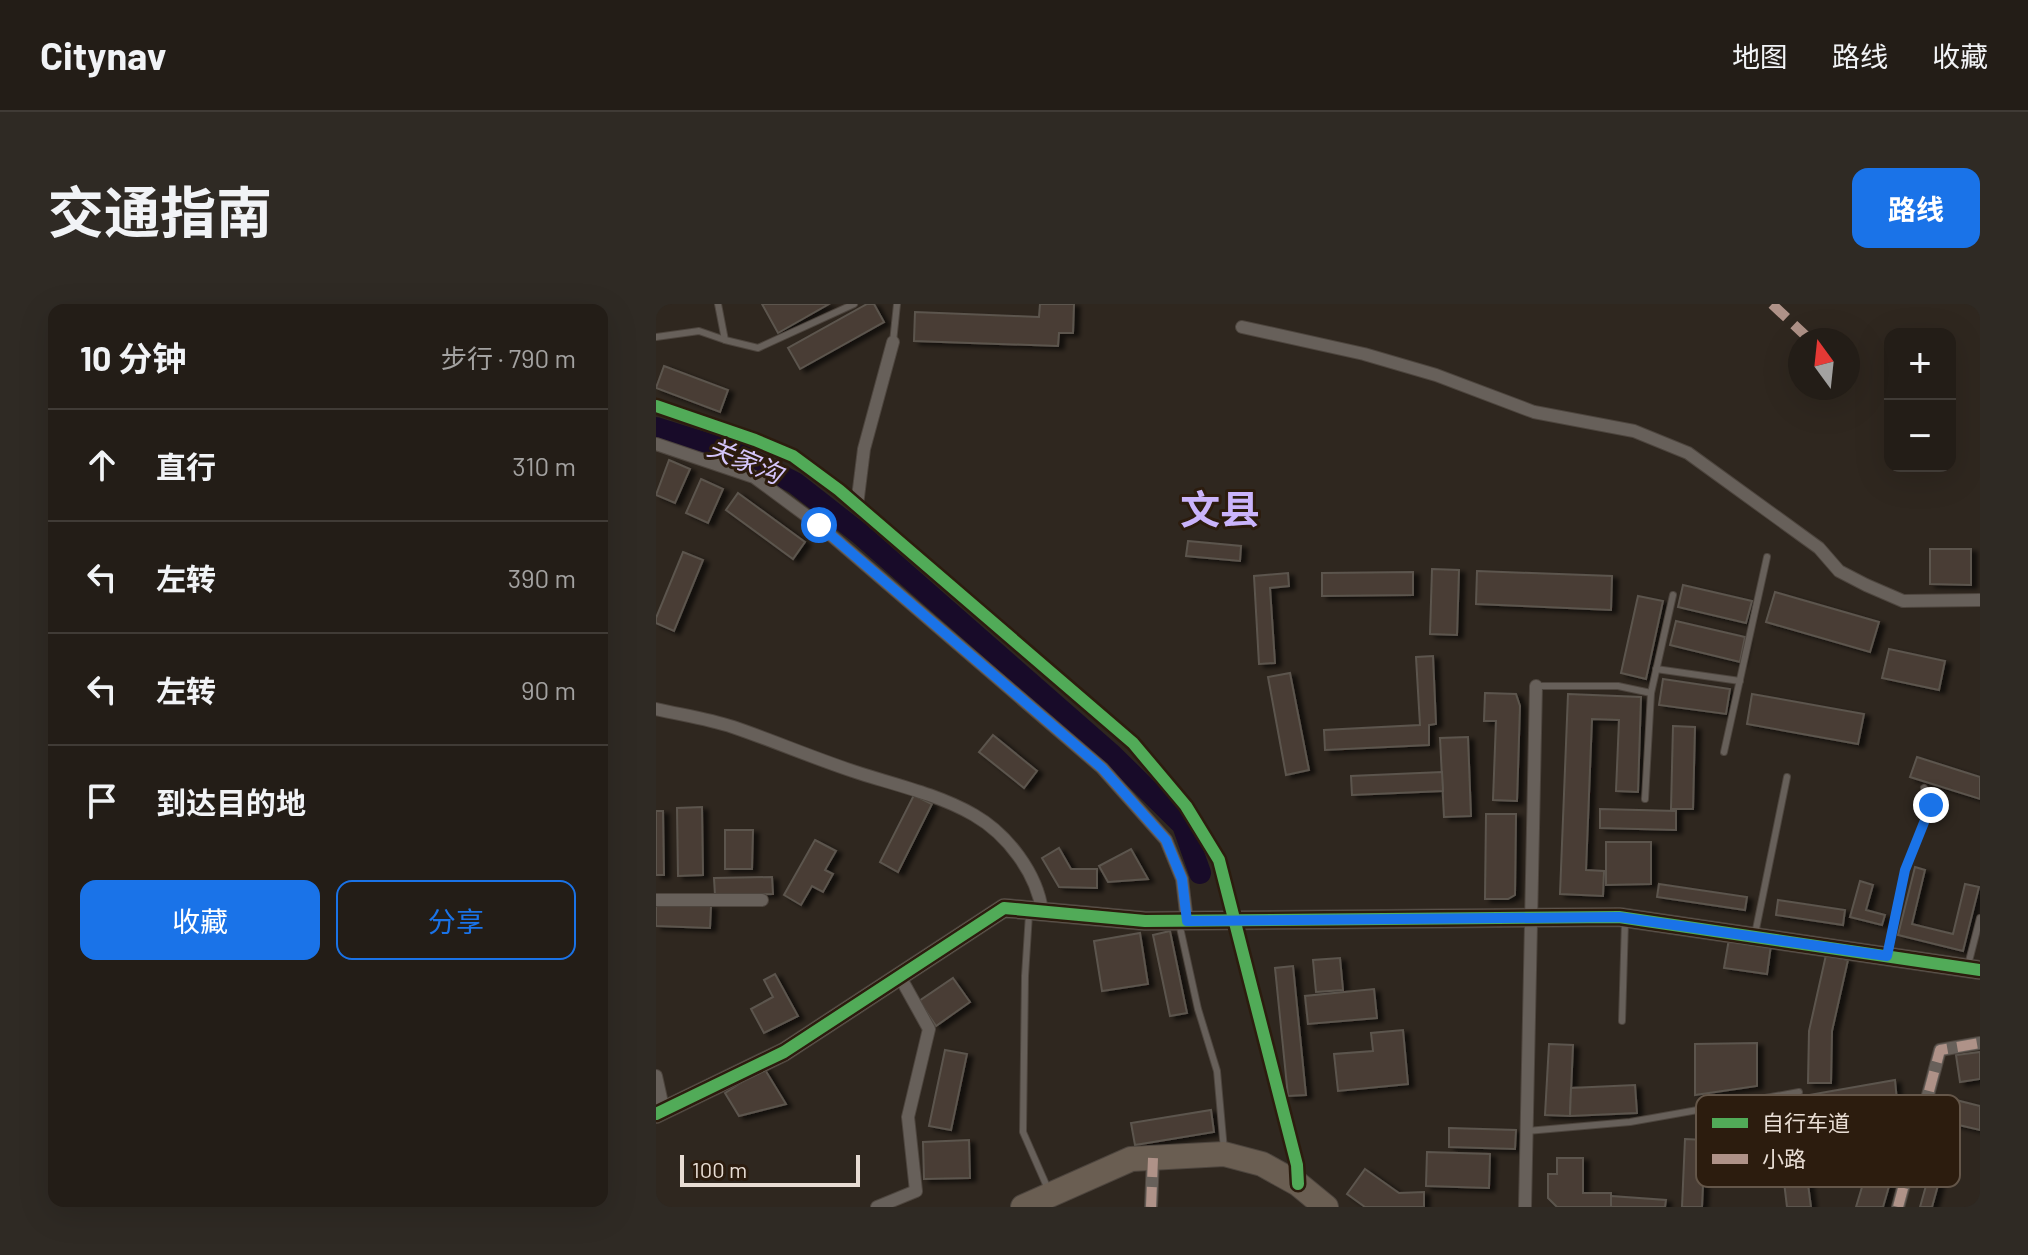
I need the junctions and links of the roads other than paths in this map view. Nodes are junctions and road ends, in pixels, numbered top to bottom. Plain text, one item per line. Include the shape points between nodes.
1 (718, 304) edge
2 (854, 304) edge
3 (897, 304) edge
4 (1242, 327) dead end
5 (656, 337) edge
6 (725, 340) junction
7 (893, 342) joint
8 (656, 406) edge
9 (656, 444) edge
10 (857, 505) junction
11 (1767, 557) dead end
12 (1673, 595) dead end
13 (1980, 600) edge
14 (1656, 669) junction
15 (1740, 681) junction
16 (1536, 686) joint
17 (1651, 693) junction
18 (656, 709) edge
19 (1724, 752) dead end
20 (1787, 777) dead end
21 (1924, 788) dead end
22 (1645, 799) dead end
23 (656, 900) edge
24 (762, 900) dead end
25 (1036, 911) junction
26 (1531, 916) junction
27 (1626, 918) junction
28 (1980, 918) edge
29 (1235, 920) junction
30 (1183, 921) junction
31 (1754, 937) junction
32 (1887, 956) junction
33 (1974, 969) edge
34 (899, 975) junction
35 (1622, 1021) dead end
36 (1980, 1043) edge
37 (656, 1076) edge
38 (1799, 1092) dead end
39 (1782, 1095) edge
40 (1928, 1095) edge
41 (1696, 1110) edge
42 (660, 1113) edge
43 (1527, 1131) junction
44 (1224, 1154) junction
45 (1153, 1165) junction
46 (1298, 1184) junction
47 (1903, 1187) edge
48 (1050, 1195) junction
49 (877, 1207) edge
50 (1023, 1207) edge
51 (1151, 1207) edge
52 (1326, 1207) edge
53 (1525, 1207) edge
54 (1898, 1207) edge

1 - 6 lane
2 - 6 lane via 758,348
3 - 7 lane
4 - 13 street via 1364,354 1534,412 1634,431 1688,453 1810,541 1839,571 1866,585 1903,601
5 - 6 lane via 699,331
7 - 10 street via 864,449
8 - 10 street via 793,456
9 - 30 street via 754,477 777,492 1102,768 1166,840 1182,879
10 - 29 street via 1133,743 1186,806 1219,860
11 - 15 lane
12 - 14 lane
14 - 15 lane
14 - 17 lane
15 - 19 lane
16 - 17 lane via 1618,686
16 - 26 street
17 - 22 lane
18 - 25 street via 732,727 974,815 997,833 1031,874 1040,896
20 - 31 lane
21 - 32 lane via 1931,805 1905,870
23 - 24 street
25 - 30 street
25 - 34 street via 1004,908
25 - 48 lane via 1025,976 1023,1132
26 - 27 street
26 - 29 street
26 - 43 street
27 - 31 street
27 - 35 lane
28 - 33 lane
29 - 30 street
29 - 46 street
30 - 44 lane via 1198,1009 1217,1071
31 - 32 street
32 - 33 street
34 - 42 street via 784,1052
34 - 49 street via 929,1029 908,1117 916,1191
36 - 40 street via 1940,1050
37 - 42 street
38 - 39 lane
41 - 43 lane
43 - 53 street
44 - 45 highway
44 - 46 highway via 1262,1164
45 - 48 highway via 1131,1159
45 - 51 street
46 - 52 highway
47 - 54 street
48 - 50 highway

